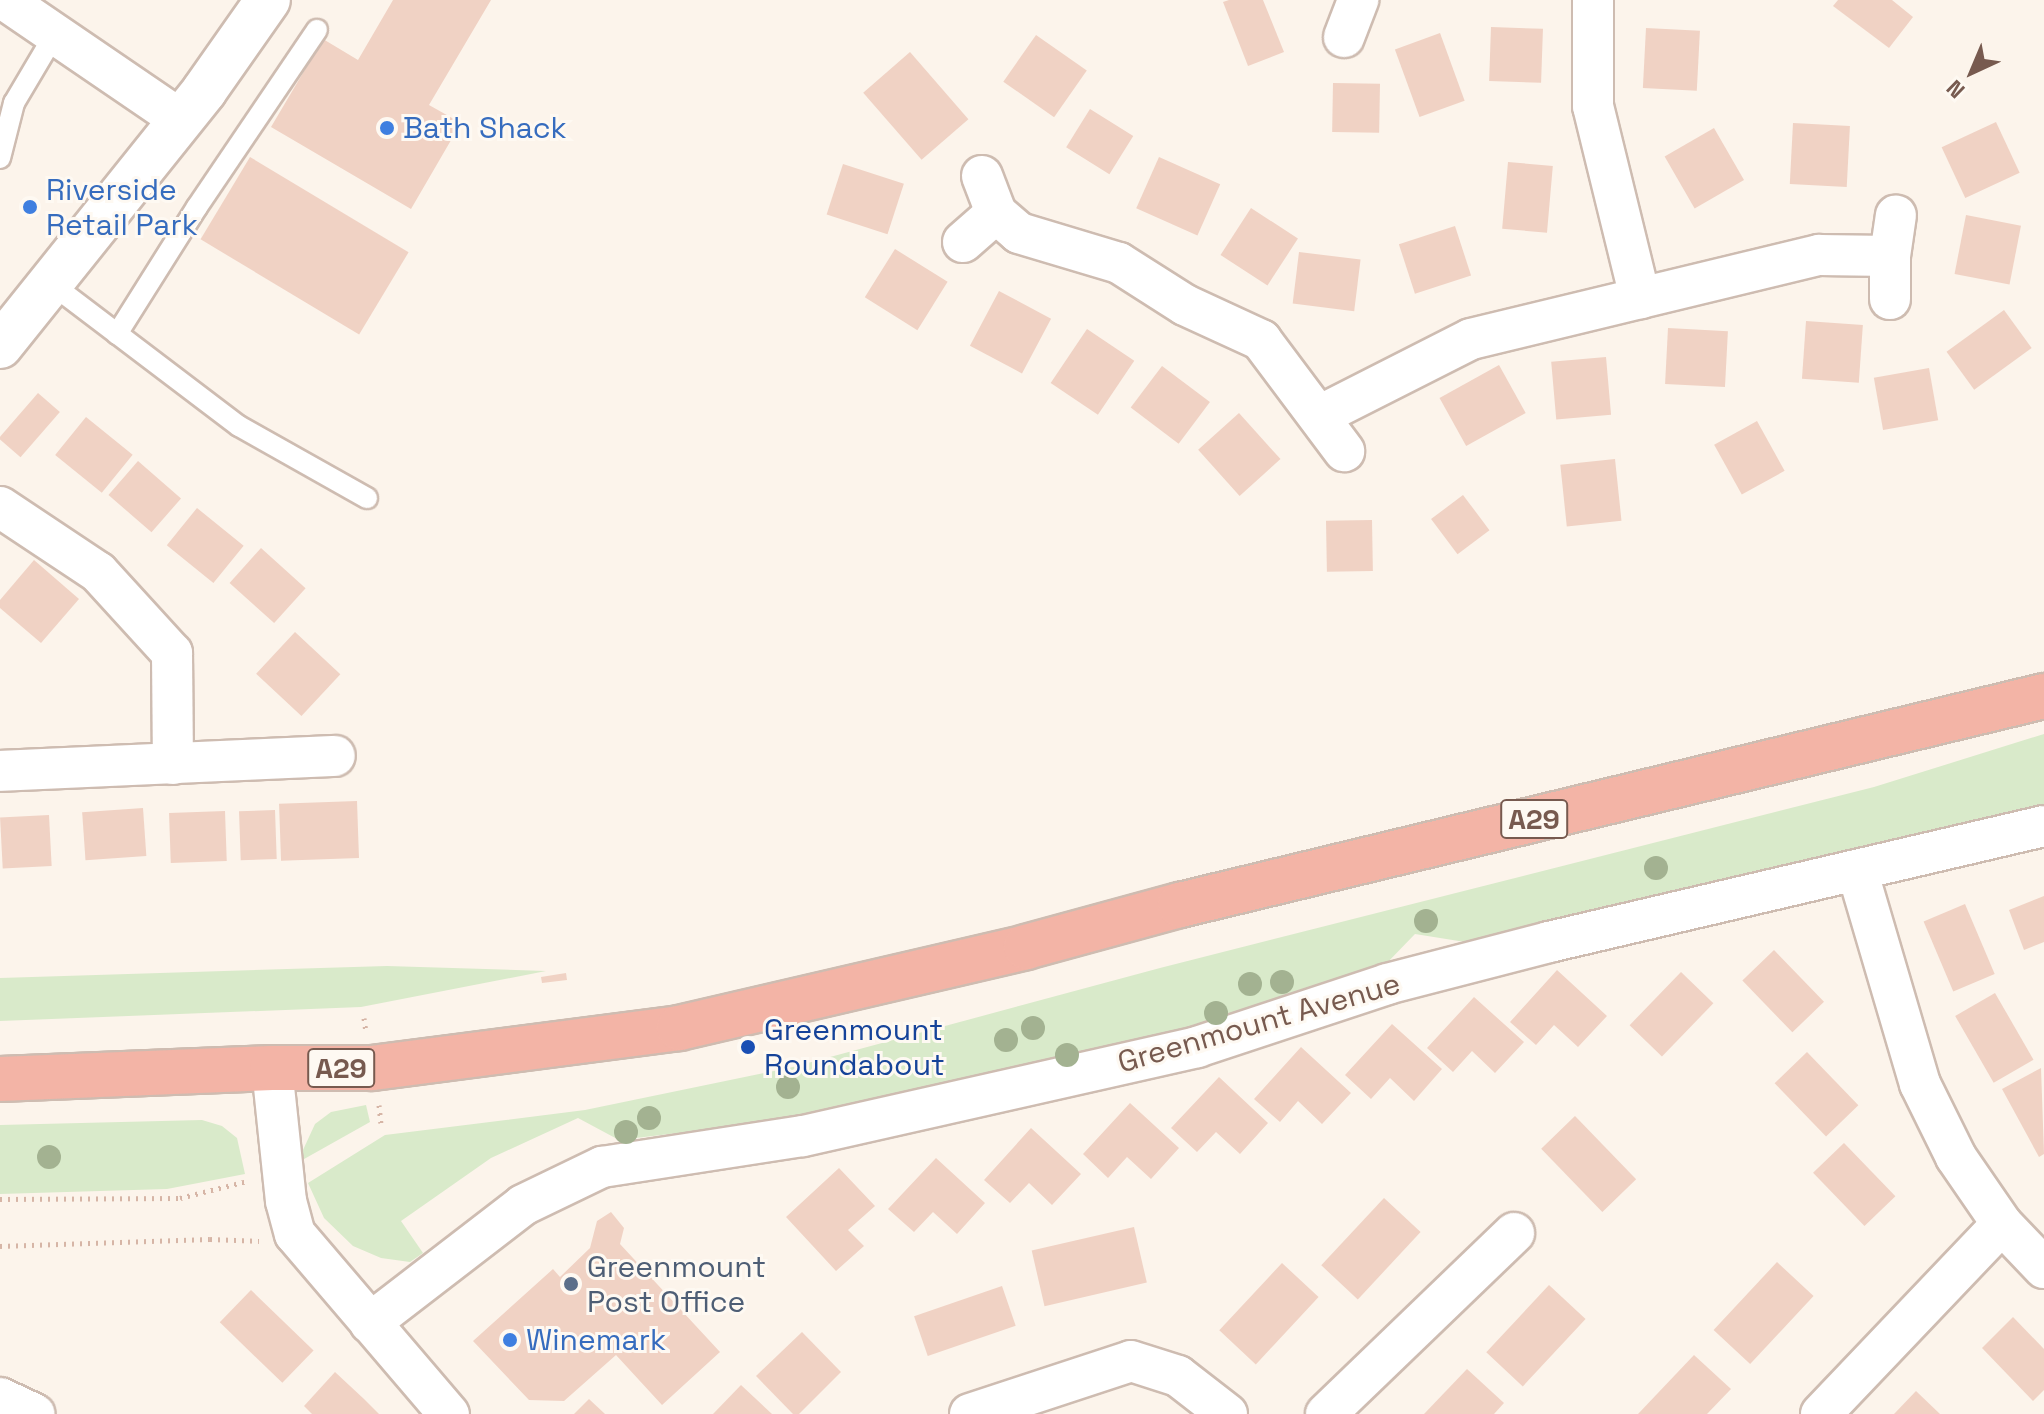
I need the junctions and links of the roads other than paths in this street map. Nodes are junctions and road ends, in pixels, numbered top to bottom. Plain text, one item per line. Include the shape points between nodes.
1 (5, 0) edge
2 (268, 0) edge
3 (1586, 1) edge
4 (317, 30) dead end
5 (55, 34) junction
6 (181, 120) junction
7 (0, 158) edge
8 (982, 176) dead end
9 (996, 213) junction
10 (1896, 215) dead end
11 (963, 242) dead end
12 (1890, 256) junction
13 (49, 282) junction
14 (1640, 298) junction
15 (1890, 299) dead end
16 (117, 334) junction
17 (0, 346) edge
18 (1319, 416) junction
19 (1344, 451) dead end
20 (367, 498) dead end
21 (0, 507) edge
22 (2044, 696) edge
23 (335, 756) dead end
24 (173, 764) junction
25 (0, 771) edge
26 (2044, 826) edge
27 (1857, 870) junction
28 (272, 1068) junction
29 (0, 1079) edge
30 (2002, 1224) junction
31 (1514, 1233) dead end
32 (2044, 1268) edge
33 (370, 1323) junction
34 (0, 1398) edge
35 (35, 1414) edge
36 (449, 1414) edge
37 (970, 1414) edge
38 (1227, 1414) edge
39 (1326, 1414) edge
40 (1821, 1414) edge

1 - 5 street
2 - 6 street
3 - 14 street via 1593,106
4 - 16 lane
5 - 6 street
5 - 7 lane via 14,103
6 - 13 street
8 - 9 street
9 - 11 street
9 - 18 street via 1019,233 1119,263 1185,305 1261,340
10 - 12 street
12 - 14 street via 1819,255
12 - 15 street
13 - 16 lane
13 - 17 street
14 - 18 street via 1471,339
16 - 20 lane via 239,426
18 - 19 street
21 - 24 street via 98,572 172,653
22 - 28 highway, A29 via 679,1028 372,1068
23 - 24 street
24 - 25 street
26 - 27 street, Greenmount Avenue
27 - 30 street via 1920,1084 1956,1157
27 - 33 street, Greenmount Avenue via 1387,984 1197,1047 803,1136 602,1167 523,1205
28 - 29 highway, A29
28 - 33 street via 286,1201 295,1234
30 - 32 street
30 - 40 street
31 - 39 street
33 - 36 street
34 - 35 street
37 - 38 street via 1131,1361 1178,1376

